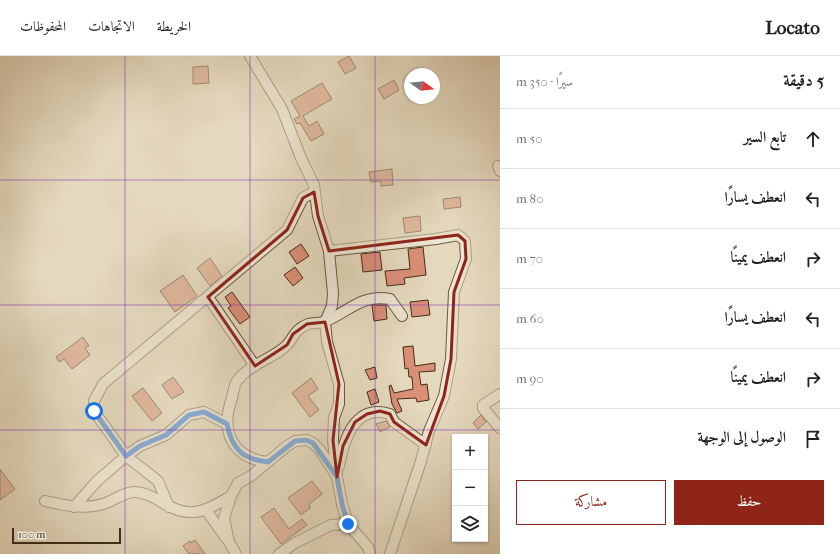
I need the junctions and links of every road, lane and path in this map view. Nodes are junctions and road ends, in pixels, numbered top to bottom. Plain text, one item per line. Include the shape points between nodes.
1 (250, 56) edge
2 (314, 192) junction
3 (329, 251) junction
4 (208, 297) junction
5 (402, 316) dead end
6 (325, 322) junction
7 (255, 366) junction
8 (500, 394) edge
9 (227, 424) junction
10 (500, 428) edge
11 (426, 445) junction
12 (126, 456) junction
13 (268, 462) junction
14 (337, 477) junction
15 (231, 496) junction
16 (45, 501) dead end
17 (74, 507) junction
18 (169, 507) junction
19 (206, 510) junction
20 (348, 524) junction
21 (229, 542) junction
22 (236, 554) edge
23 (279, 554) edge
24 (370, 554) edge
25 (390, 554) edge

1 - 2 street via 282,109
2 - 3 street via 318,216
2 - 4 street via 304,198 287,230
3 - 6 street via 332,306
3 - 11 street via 458,235 465,241 466,260 454,292 451,359 444,396 429,431
4 - 7 street
4 - 12 street via 103,384 94,401 94,411
5 - 6 street via 390,299 380,297 365,299
6 - 7 street via 308,324 293,334 287,345
6 - 14 street via 327,342 339,384 339,404 334,418 333,440
7 - 9 street via 237,381 229,406
8 - 10 street via 483,405 483,408
9 - 12 street via 204,412 189,415 166,435 140,446
9 - 13 street via 230,440 242,453 254,460
11 - 14 street via 394,422 390,414 380,411 367,414 355,422 343,446
11 - 25 street
12 - 17 street via 97,481
12 - 18 street via 158,481
13 - 14 street via 295,441 306,440 320,450
13 - 15 street via 238,483
14 - 20 street
15 - 19 street
15 - 21 street via 224,518
16 - 17 street
17 - 18 street via 102,504 134,492 151,495
18 - 19 street via 186,512
19 - 21 street
20 - 23 street via 331,525
20 - 24 street via 368,547
21 - 22 street

